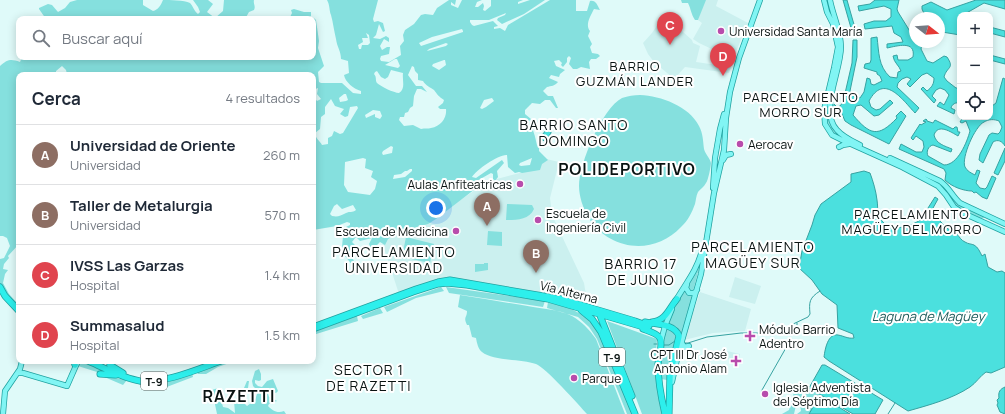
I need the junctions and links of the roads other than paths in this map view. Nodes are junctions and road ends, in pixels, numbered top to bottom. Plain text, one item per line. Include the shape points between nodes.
1 (760, 0) edge
2 (824, 0) edge
3 (830, 0) edge
4 (832, 135) junction
5 (851, 144) junction
6 (722, 149) junction
7 (716, 152) junction
8 (731, 154) dead end
9 (721, 163) junction
10 (1005, 224) edge
11 (1005, 232) edge
12 (688, 283) junction
13 (698, 286) junction
14 (0, 287) edge
15 (0, 293) edge
16 (677, 299) junction
17 (16, 308) edge
18 (578, 308) junction
19 (16, 312) edge
20 (599, 315) junction
21 (607, 315) junction
22 (633, 322) junction
23 (643, 322) junction
24 (597, 326) junction
25 (665, 326) junction
26 (316, 327) edge
27 (316, 327) edge
28 (682, 340) junction
29 (661, 342) junction
30 (689, 346) dead end
31 (680, 348) junction
32 (21, 364) edge
33 (75, 364) edge
34 (95, 364) edge
35 (102, 364) edge
36 (110, 364) dead end
37 (204, 364) edge
38 (212, 364) edge
39 (19, 372) junction
40 (123, 373) junction
41 (100, 374) dead end
42 (658, 374) junction
43 (130, 378) junction
44 (670, 380) junction
45 (3, 414) edge
46 (637, 414) edge
47 (665, 414) edge
48 (670, 414) edge

1 - 6 main road via 730,92
1 - 7 main road via 734,68
2 - 4 main road via 834,24 838,47 824,110 825,124
3 - 10 main road via 841,46 830,112 836,130 861,146 940,181 960,203
4 - 5 main road
4 - 5 main road via 839,146
5 - 11 main road via 938,186 954,207
6 - 7 main road
6 - 9 main road
7 - 12 main road via 714,184 703,246
8 - 9 main road via 726,155
9 - 13 main road
12 - 13 main road via 686,288 689,293 694,292
12 - 16 main road
13 - 28 main road
14 - 17 highway
15 - 19 highway
16 - 23 highway via 663,319 657,322
16 - 25 main road
18 - 20 highway, Vía Alterna / T-9
18 - 24 highway, T-9
18 - 26 highway, Vía Alterna / T-9 via 539,297 442,283
20 - 21 highway, Vía Alterna / T-9
20 - 21 highway, T-9
20 - 24 highway, T-9 via 594,320
20 - 27 highway, Vía Alterna / T-9 via 561,299 446,280
20 - 46 highway, T-9 via 627,381
21 - 22 highway, Vía Alterna / T-9
22 - 23 highway
22 - 29 highway via 658,336
23 - 25 highway
24 - 46 highway, T-9
25 - 29 main road
25 - 44 highway via 674,329 679,336
28 - 30 main road via 683,346
28 - 31 main road
29 - 42 highway
31 - 44 highway
31 - 48 main road via 672,382
32 - 39 main road
33 - 39 main road via 66,384
34 - 43 highway, T-9
35 - 40 highway, T-9
36 - 40 highway
37 - 40 highway, T-9 via 157,379 139,378
38 - 43 highway, T-9 via 161,380 144,381
39 - 45 main road via 5,391
41 - 43 highway, T-9
42 - 44 highway via 662,382
42 - 47 highway
44 - 48 highway

